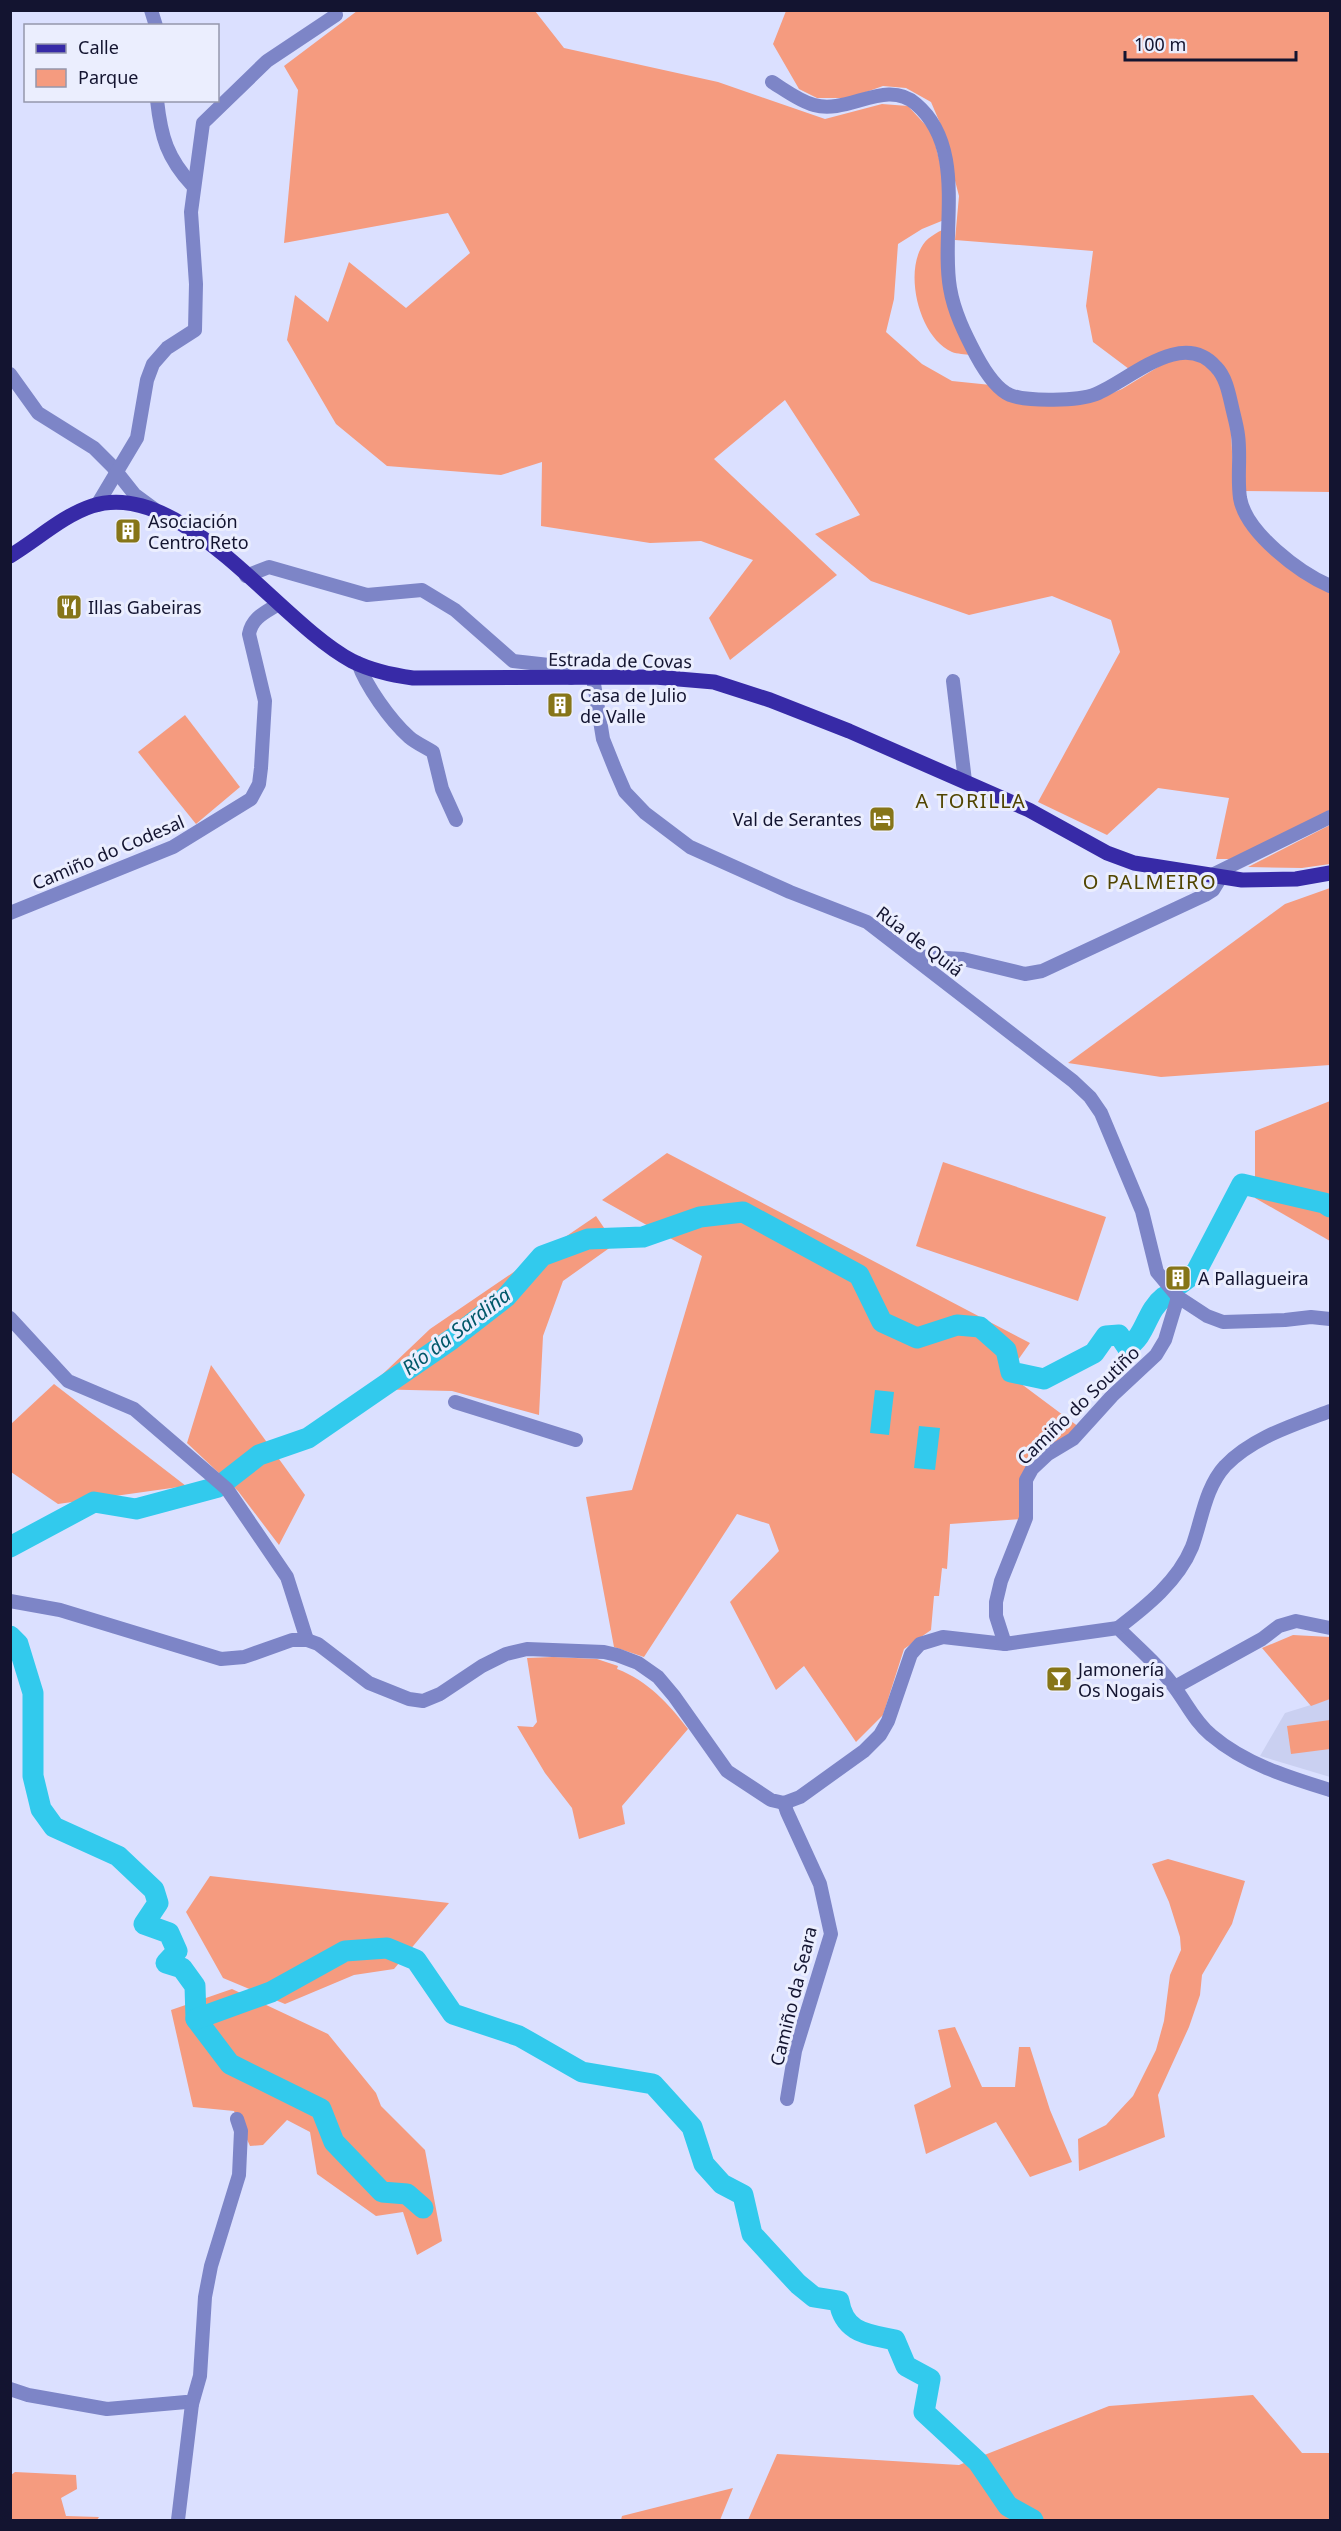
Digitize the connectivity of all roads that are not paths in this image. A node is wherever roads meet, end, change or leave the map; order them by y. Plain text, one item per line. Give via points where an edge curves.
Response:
1 (336, 15) dead end
2 (772, 82) dead end
3 (157, 102) edge
4 (193, 186) junction
5 (10, 374) edge
6 (116, 471) junction
7 (120, 502) junction
8 (97, 505) junction
9 (154, 509) junction
10 (10, 556) edge
11 (246, 576) junction
12 (1330, 586) edge
13 (278, 605) junction
14 (358, 663) junction
15 (571, 678) junction
16 (593, 678) junction
17 (953, 681) dead end
18 (964, 781) junction
19 (1330, 817) edge
20 (456, 820) dead end
21 (1330, 873) edge
22 (1216, 876) junction
23 (10, 913) edge
24 (913, 957) junction
25 (1178, 1297) junction
26 (10, 1318) edge
27 (1330, 1319) edge
28 (455, 1402) dead end
29 (1330, 1411) edge
30 (576, 1440) dead end
31 (10, 1602) edge
32 (1119, 1628) junction
33 (1330, 1628) edge
34 (307, 1640) junction
35 (1005, 1644) junction
36 (1175, 1687) junction
37 (1330, 1790) edge
38 (784, 1803) junction
39 (787, 2099) dead end
40 (237, 2119) dead end
41 (10, 2389) edge
42 (192, 2404) junction
43 (178, 2520) edge

1 - 4 street via 267,61 203,123
2 - 12 street via 815,106 896,95 915,103 934,124 950,192 950,288 961,327 981,363 1010,395 1050,400 1095,395 1173,354 1189,352 1205,357 1218,368 1227,387 1238,435 1240,499 1249,520 1295,565
3 - 4 street via 160,132 168,151
4 - 6 street via 195,330 167,348 153,364 137,438
5 - 6 street via 38,413 94,448
6 - 7 street via 125,490
6 - 8 street
6 - 9 street via 135,495
7 - 8 main road, Estrada de Covas
7 - 9 main road, Estrada de Covas
8 - 10 main road, Estrada de Covas via 76,513
9 - 11 main road, Estrada de Covas via 189,527
11 - 13 main road, Estrada de Covas
11 - 15 street via 269,567 367,595 422,590 455,610 513,661 549,666
13 - 14 main road, Estrada de Covas via 304,628
13 - 23 street, Camiño do Codesal via 250,626 265,701 259,784 252,799 173,847
14 - 15 main road, Estrada de Covas via 380,673 413,678
14 - 20 street via 363,677 395,722 409,737 433,752 442,789
15 - 16 main road, Estrada de Covas
16 - 18 main road, Estrada de Covas via 655,677 714,682 849,731
16 - 24 street, Rúa de Quiá via 603,739 625,792 645,813 690,846 867,922
17 - 18 street
18 - 22 main road, Estrada de Covas via 1121,858
19 - 22 street
21 - 22 main road, Estrada de Covas via 1268,881
22 - 24 street via 1213,890 1205,895 1042,971 1025,974 963,959
24 - 25 street, Rúa de Quiá via 1090,1097 1101,1113 1142,1211 1157,1272
25 - 27 street, Rúa de Quiá via 1222,1322
25 - 35 street, Camiño do Soutiño via 1165,1340 1156,1355 1073,1439 1032,1469 1026,1480 1026,1518 1000,1581 996,1602
26 - 34 street via 68,1381 134,1409 227,1489 287,1577
28 - 30 street
29 - 32 street via 1269,1435 1242,1451 1224,1468 1213,1483 1182,1565 1146,1607
31 - 34 street via 60,1610 221,1659 244,1657 292,1640
32 - 35 street
32 - 36 street
33 - 36 street via 1296,1621 1279,1626
34 - 38 street via 369,1683 423,1701 441,1694 482,1666 527,1649 617,1655 658,1677 727,1771 771,1800
35 - 38 street via 943,1637 920,1644 911,1654 880,1735 800,1797
36 - 37 street via 1190,1713 1209,1734 1235,1752 1282,1775
38 - 39 street, Camiño da Seara via 820,1884 831,1934 795,2051
40 - 42 street via 241,2131 239,2175 205,2297 200,2376
41 - 42 street via 107,2409
42 - 43 street

